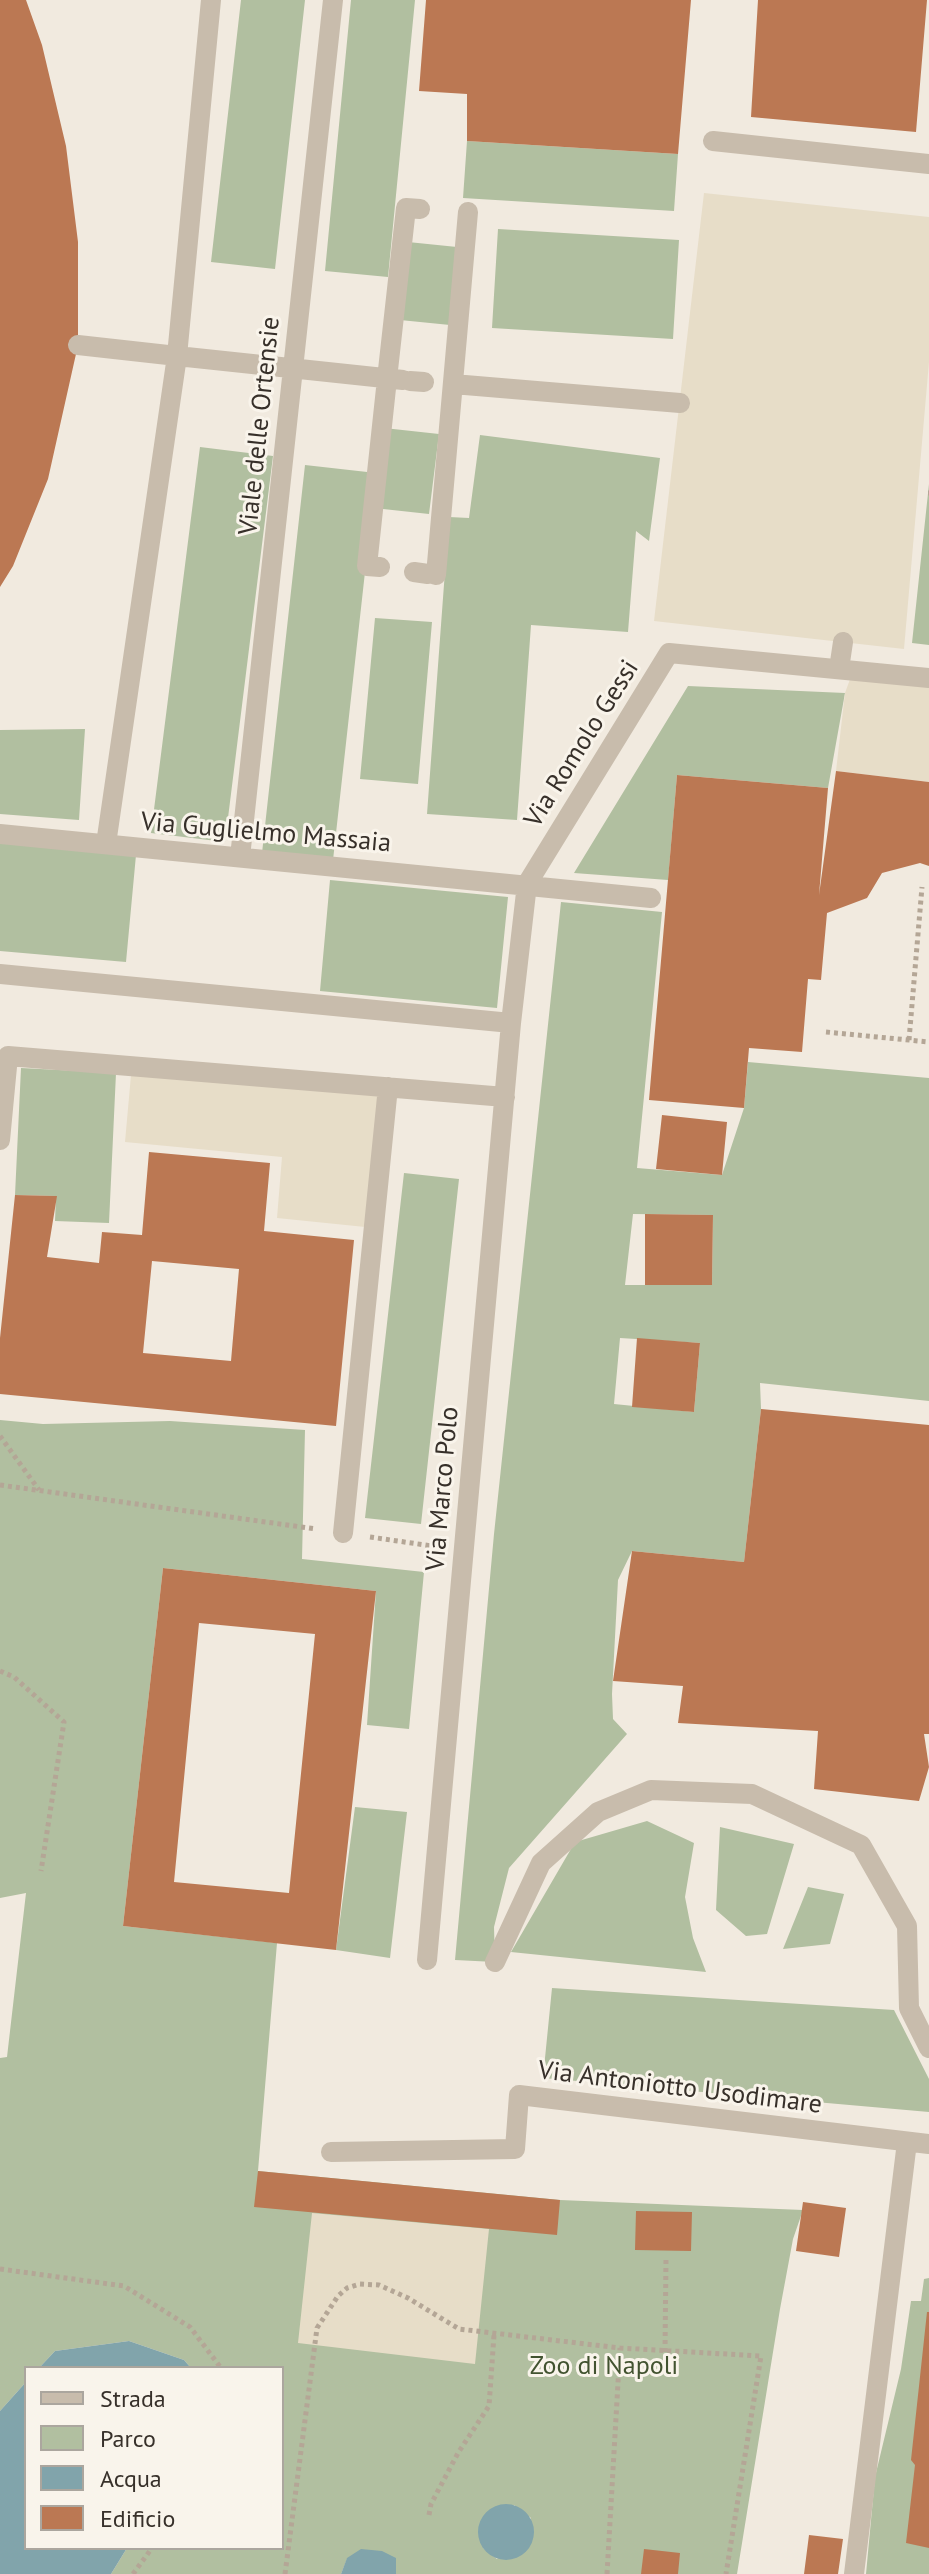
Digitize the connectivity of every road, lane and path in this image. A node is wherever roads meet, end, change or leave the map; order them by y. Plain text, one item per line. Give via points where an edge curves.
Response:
1 (211, 0) edge
2 (333, 0) edge
3 (713, 141) dead end
4 (929, 164) edge
5 (78, 345) dead end
6 (177, 356) junction
7 (292, 370) junction
8 (422, 382) junction
9 (680, 403) dead end
10 (843, 642) dead end
11 (839, 669) junction
12 (929, 678) edge
13 (0, 834) edge
14 (106, 844) junction
15 (240, 857) junction
16 (527, 884) junction
17 (922, 887) dead end
18 (651, 898) dead end
19 (0, 974) edge
20 (511, 1023) junction
21 (826, 1032) dead end
22 (909, 1040) junction
23 (929, 1042) edge
24 (388, 1087) junction
25 (505, 1097) junction
26 (0, 1140) edge
27 (0, 1436) edge
28 (0, 1485) edge
29 (40, 1491) junction
30 (343, 1533) junction
31 (464, 1550) junction
32 (0, 1671) edge
33 (41, 1871) dead end
34 (427, 1960) dead end
35 (495, 1962) dead end
36 (929, 2048) edge
37 (907, 2142) junction
38 (929, 2144) edge
39 (331, 2152) dead end
40 (666, 2258) dead end
41 (0, 2269) edge
42 (494, 2335) junction
43 (620, 2348) junction
44 (665, 2352) junction
45 (219, 2366) edge
46 (429, 2515) dead end
47 (285, 2548) edge
48 (151, 2550) edge
49 (133, 2574) edge
50 (285, 2574) edge
51 (607, 2574) edge
52 (726, 2574) edge
53 (854, 2574) edge

1 - 6 street
2 - 7 street, Viale delle Ortensie
3 - 4 street
5 - 6 street
6 - 7 street
6 - 14 street
7 - 8 street
7 - 15 street, Viale delle Ortensie
8 - 8 street via 406,208 444,210
8 - 8 street via 367,566 409,571
8 - 9 street
10 - 11 street
11 - 12 street, Via Romolo Gessi
11 - 16 street, Via Romolo Gessi via 669,653
13 - 14 street, Via Guglielmo Massaia
14 - 15 street, Via Guglielmo Massaia
15 - 16 street, Via Guglielmo Massaia
16 - 18 street, Via Guglielmo Massaia
16 - 20 street, Via Romolo Gessi
17 - 22 path
19 - 20 street
20 - 25 street, Via Marco Polo
21 - 22 path
22 - 23 path
24 - 25 street
24 - 26 street via 8,1056
24 - 30 street
25 - 31 street, Via Marco Polo
27 - 29 path
28 - 29 path
29 - 30 path
30 - 31 path
31 - 34 street, Via Marco Polo
32 - 33 path via 14,1677 64,1722
35 - 36 street via 541,1863 598,1812 651,1790 752,1794 861,1845 907,1926 909,2008
37 - 38 street, Via Antoniotto Usodimare
37 - 39 street, Via Antoniotto Usodimare via 519,2095 515,2149
37 - 53 street
40 - 44 path
41 - 45 path via 124,2286 190,2327
42 - 43 path
42 - 46 path via 489,2406 458,2453
42 - 47 path via 459,2329 379,2285 360,2284 338,2296 317,2328
43 - 44 path
43 - 51 path
44 - 52 path via 761,2356
47 - 50 path
48 - 49 path

